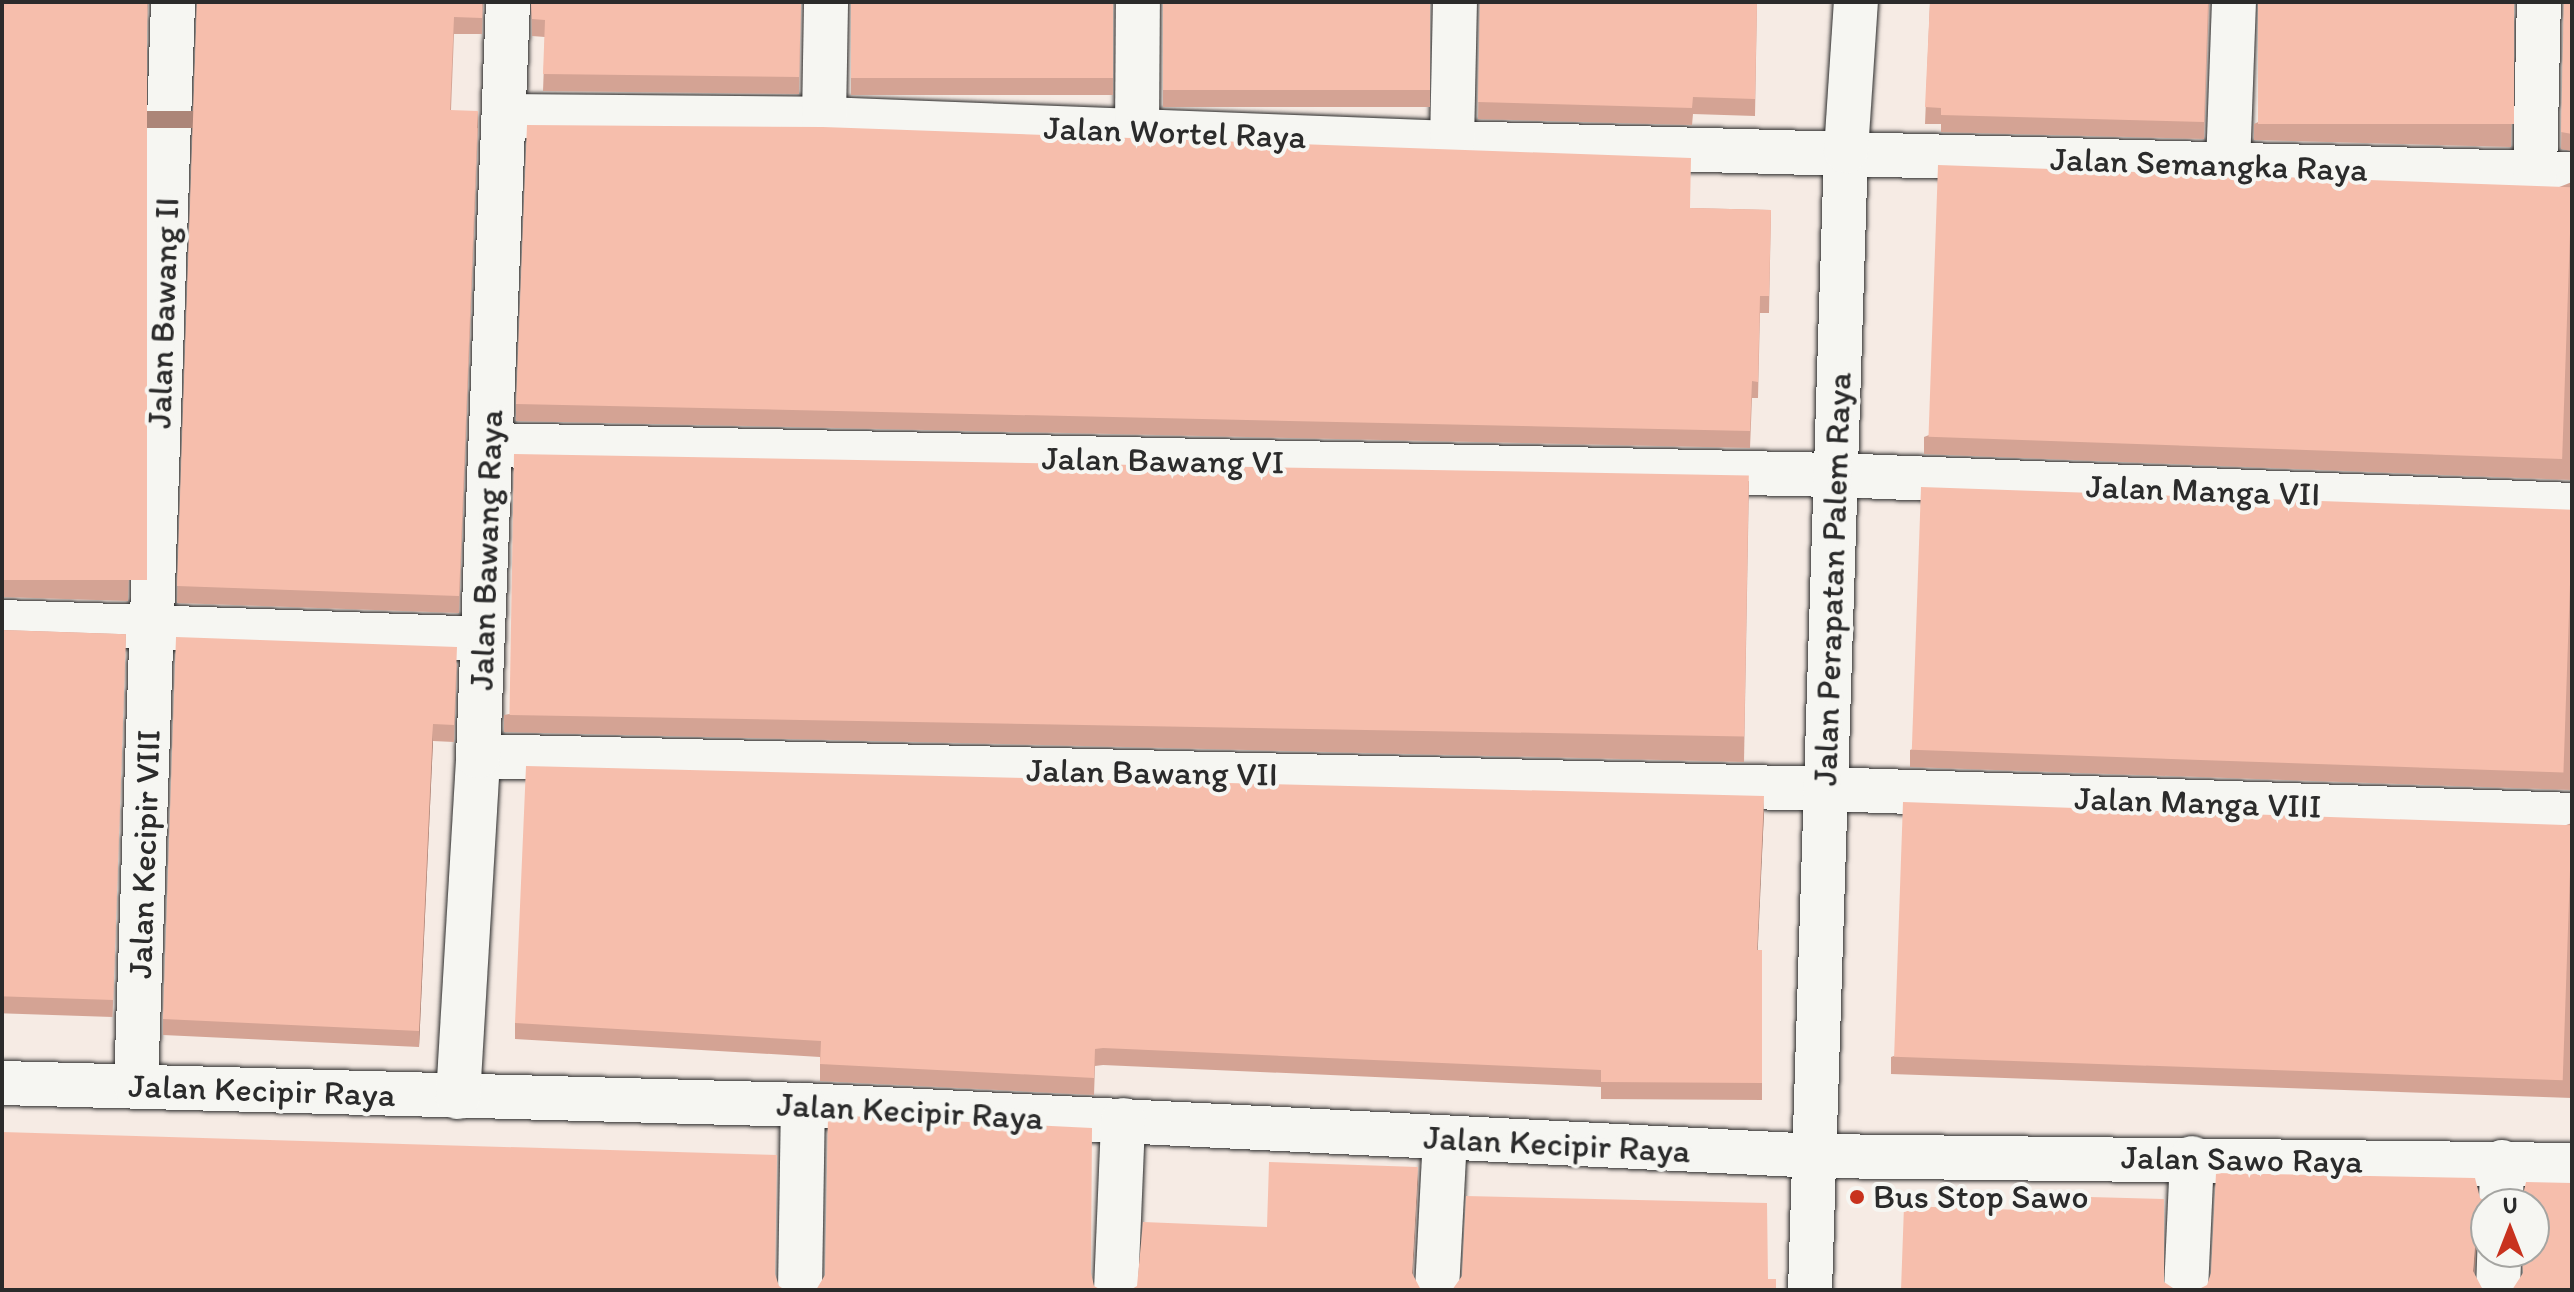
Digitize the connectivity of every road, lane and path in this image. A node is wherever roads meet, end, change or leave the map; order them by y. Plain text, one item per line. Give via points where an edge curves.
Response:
1 (173, 2) edge
2 (508, 2) edge
3 (826, 2) edge
4 (1138, 2) edge
5 (1455, 2) edge
6 (1856, 2) edge
7 (2234, 2) edge
8 (2539, 2) edge
9 (505, 116) junction
10 (824, 119) junction
11 (1137, 131) junction
12 (1452, 143) junction
13 (1846, 151) junction
14 (2228, 165) junction
15 (2554, 174) edge
16 (491, 445) junction
17 (1835, 475) junction
18 (2572, 505) edge
19 (2, 622) edge
20 (152, 624) junction
21 (481, 639) junction
22 (478, 756) junction
23 (1825, 789) junction
24 (2572, 815) edge
25 (2, 1083) edge
26 (136, 1085) junction
27 (458, 1097) junction
28 (803, 1105) junction
29 (1123, 1120) junction
30 (1445, 1139) junction
31 (1817, 1156) junction
32 (2192, 1158) junction
33 (2572, 1165) edge
34 (2501, 1183) edge
35 (2499, 1268) edge
36 (800, 1290) edge
37 (1116, 1290) edge
38 (1437, 1290) edge
39 (1810, 1290) edge
40 (2186, 1290) edge
41 (2498, 1290) edge

1 - 20 street, Jalan Bawang II
2 - 9 street, Jalan Bawang Raya
3 - 10 street
4 - 11 street
5 - 12 street
6 - 13 street, Jalan Perapatan Palem Raya
7 - 14 street
8 - 15 street
9 - 10 street, Jalan Wortel Raya
9 - 16 street, Jalan Bawang Raya
10 - 11 street, Jalan Wortel Raya
11 - 12 street, Jalan Wortel Raya
12 - 13 street, Jalan Wortel Raya
13 - 14 street, Jalan Semangka Raya
13 - 17 street, Jalan Perapatan Palem Raya
14 - 15 street, Jalan Semangka Raya
16 - 17 street, Jalan Bawang VI
16 - 21 street, Jalan Bawang Raya
17 - 18 street, Jalan Manga VII
17 - 23 street, Jalan Perapatan Palem Raya
19 - 20 street
20 - 21 street
20 - 26 street, Jalan Kecipir VIII
21 - 22 street, Jalan Bawang Raya
22 - 23 street, Jalan Bawang VII
22 - 27 street, Jalan Bawang Raya
23 - 24 street, Jalan Manga VIII
23 - 31 street, Jalan Perapatan Palem Raya
25 - 26 street, Jalan Kecipir Raya
26 - 27 street, Jalan Kecipir Raya
27 - 28 street, Jalan Kecipir Raya
28 - 29 street, Jalan Kecipir Raya
28 - 36 street
29 - 30 street, Jalan Kecipir Raya
29 - 37 street
30 - 31 street, Jalan Kecipir Raya
30 - 38 street
31 - 32 street, Jalan Sawo Raya
31 - 39 street, Jalan Perapatan Palem Raya
32 - 34 street, Jalan Sawo Raya
32 - 40 street
33 - 34 street, Jalan Sawo Raya
35 - 41 street

